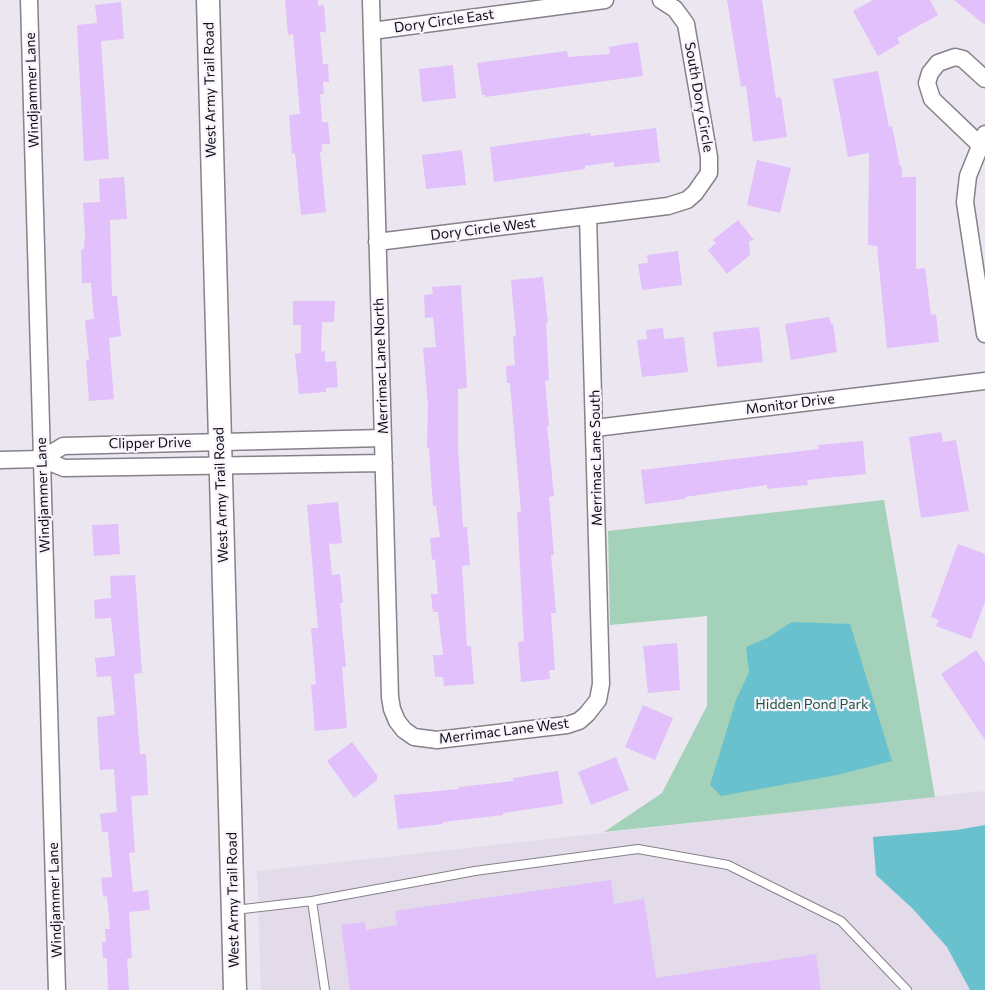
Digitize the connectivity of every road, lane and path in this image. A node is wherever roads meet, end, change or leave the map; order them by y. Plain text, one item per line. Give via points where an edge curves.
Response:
1 (29, 0) edge
2 (208, 0) edge
3 (371, 0) edge
4 (606, 0) edge
5 (661, 0) edge
6 (372, 31) junction
7 (985, 79) edge
8 (982, 139) edge
9 (588, 216) junction
10 (377, 242) junction
11 (985, 334) edge
12 (985, 381) edge
13 (596, 428) junction
14 (383, 438) junction
15 (219, 442) junction
16 (42, 459) junction
17 (0, 460) edge
18 (384, 463) junction
19 (220, 467) junction
20 (598, 700) joint
21 (404, 730) joint
22 (312, 901) junction
23 (234, 910) junction
24 (57, 990) edge
25 (235, 990) edge
26 (325, 990) edge
27 (907, 990) edge

1 - 16 street, Windjammer Lane
2 - 15 main road, West Army Trail Road
3 - 6 street, Merrimac Lane North
4 - 6 street, Dory Circle East
5 - 9 street, South Dory Circle via 675,9 686,24 709,173 696,193 680,203
6 - 10 street, Merrimac Lane North
7 - 8 street via 963,59 955,57 938,63 930,73 928,83 932,99
8 - 11 street via 968,176 965,202
9 - 10 street, Dory Circle West
9 - 13 street, Merrimac Lane South
10 - 14 street, Merrimac Lane North
12 - 13 street, Monitor Drive
13 - 20 street, Merrimac Lane South via 601,684
14 - 15 street, Clipper Drive
14 - 18 street, Merrimac Lane North
15 - 16 street, Clipper Drive via 63,446
15 - 19 main road, West Army Trail Road
16 - 17 street, Clipper Drive
16 - 19 street, Clipper Drive via 64,468
16 - 24 street, Windjammer Lane
18 - 19 street, Clipper Drive
18 - 21 street, Merrimac Lane North via 390,697 392,709
19 - 23 main road, West Army Trail Road
20 - 21 street, Merrimac Lane West via 579,721 567,725 437,740 414,737
22 - 23 lane
22 - 26 lane
22 - 27 lane via 475,871 638,849 728,865 841,921
23 - 25 main road, West Army Trail Road

